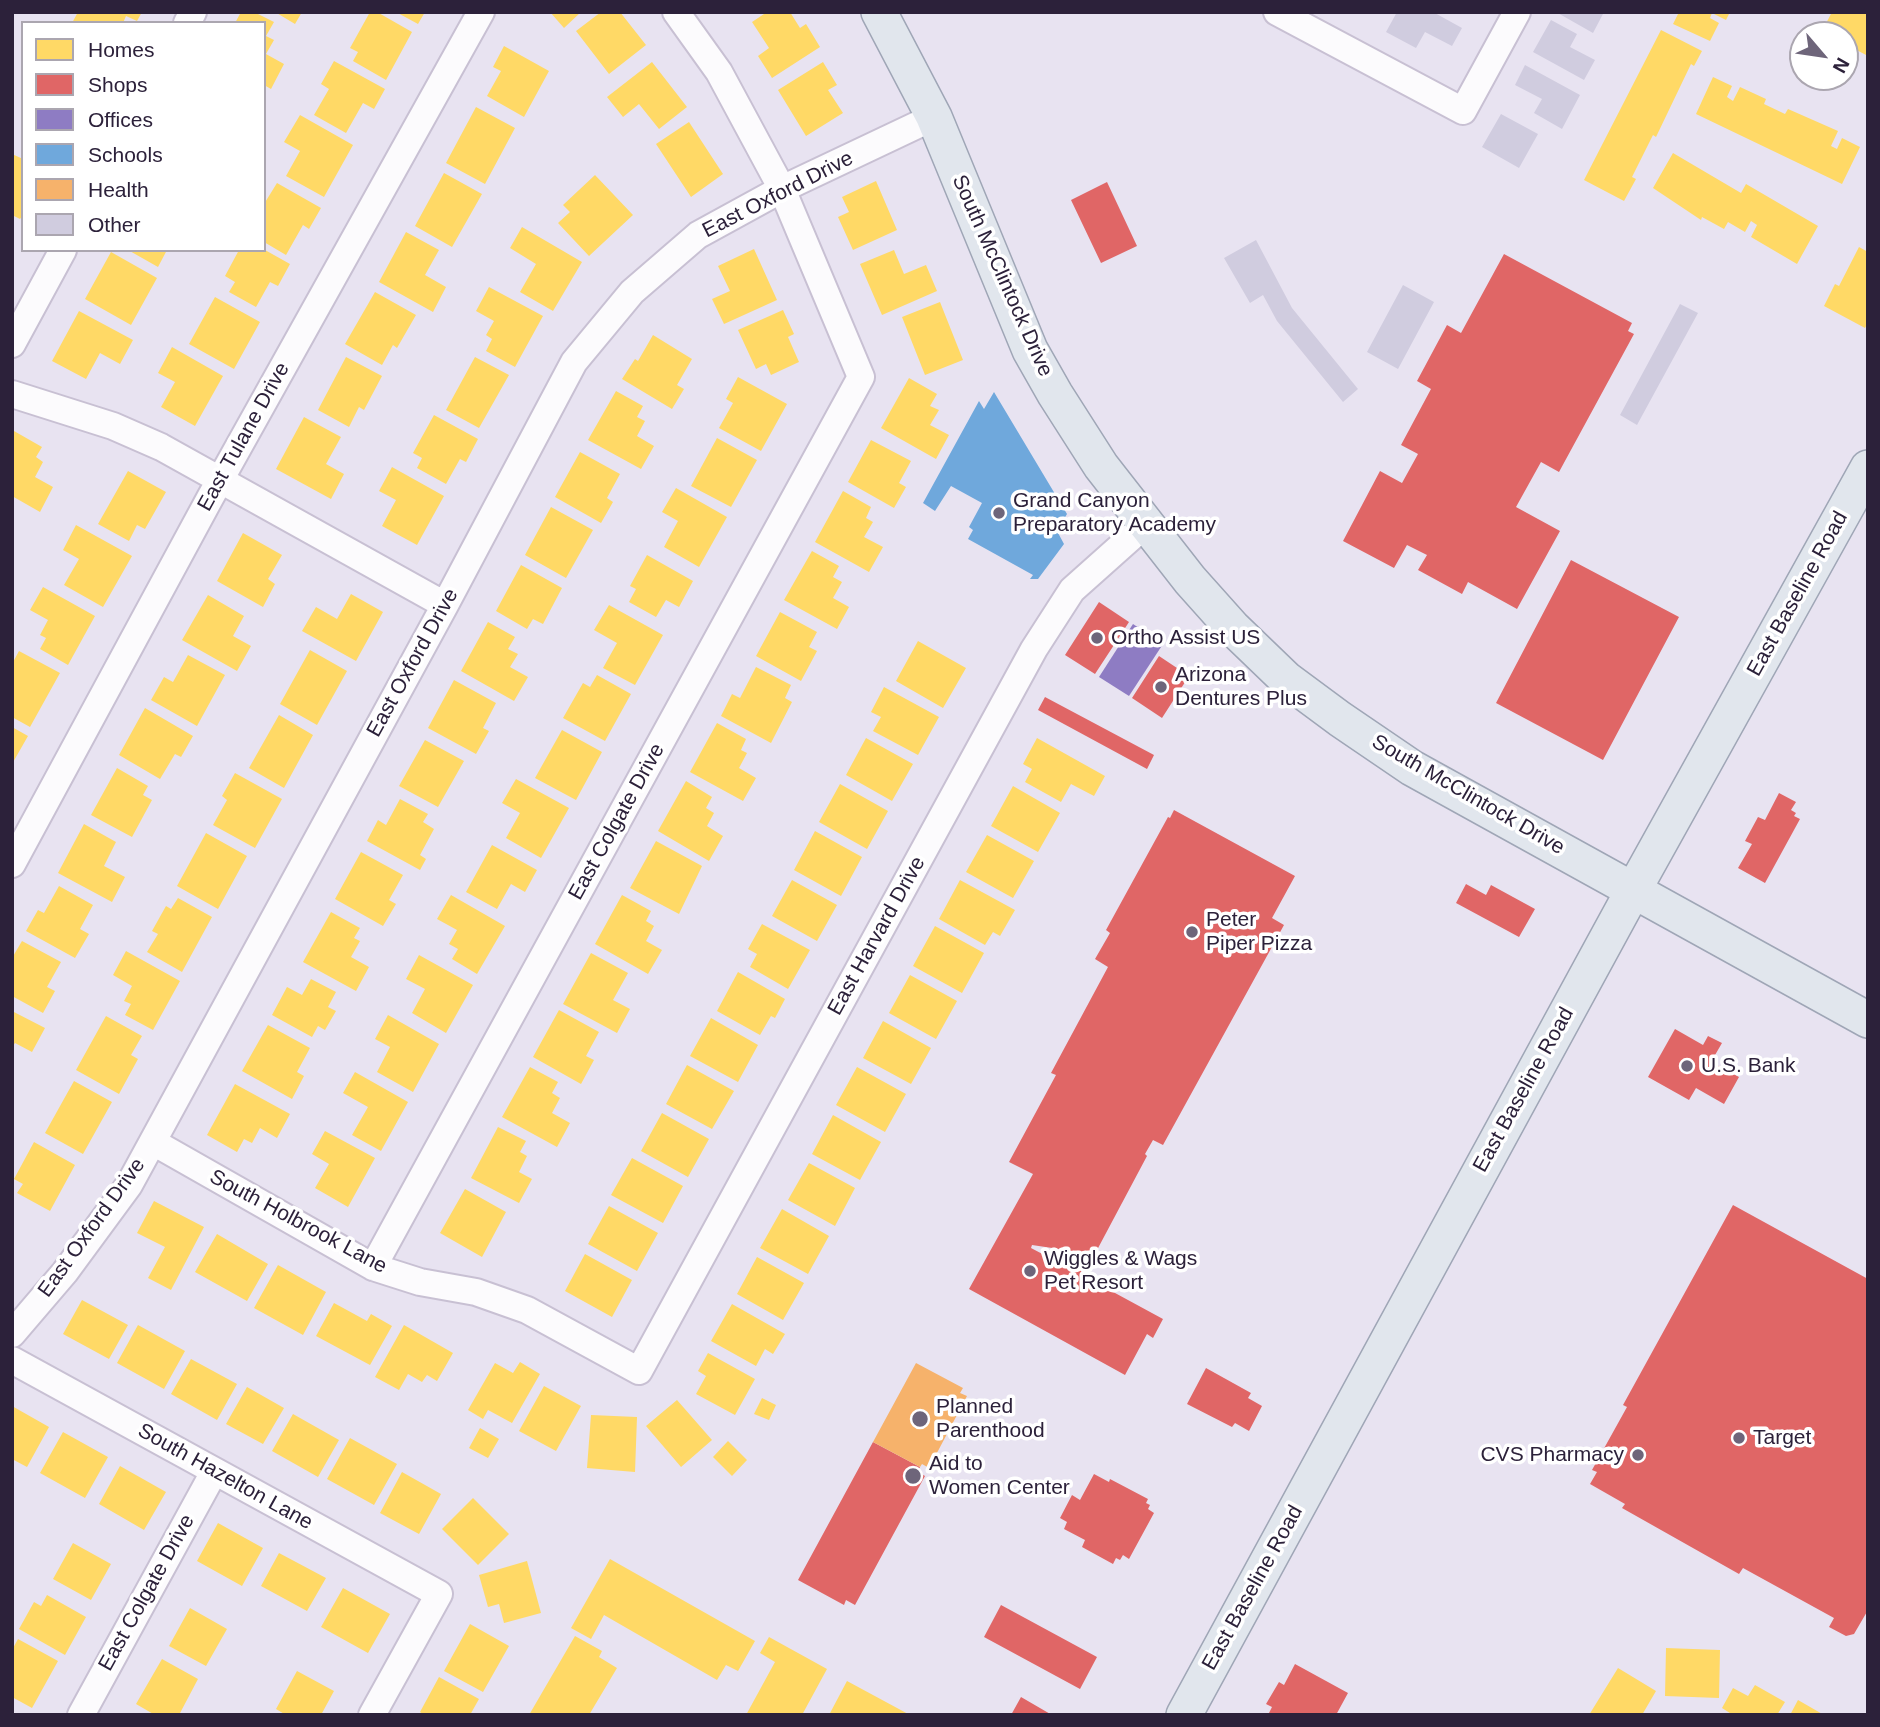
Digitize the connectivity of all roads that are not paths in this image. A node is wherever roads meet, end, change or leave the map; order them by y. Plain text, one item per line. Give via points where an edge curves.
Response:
1 (481, 12) edge
2 (676, 12) edge
3 (879, 12) edge
4 (1277, 12) edge
5 (1517, 12) edge
6 (934, 117) junction
7 (782, 189) junction
8 (62, 252) edge
9 (12, 344) edge
10 (12, 394) edge
11 (1868, 468) edge
12 (221, 478) junction
13 (1146, 524) junction
14 (445, 605) junction
15 (12, 864) edge
16 (1634, 888) junction
17 (1868, 1020) edge
18 (153, 1142) junction
19 (373, 1266) junction
20 (12, 1334) edge
21 (12, 1360) edge
22 (639, 1371) joint
23 (214, 1472) junction
24 (81, 1715) edge
25 (372, 1715) edge
26 (1184, 1715) edge

1 - 12 street, East Tulane Drive
2 - 7 street via 719,72
3 - 6 main road, South McClintock Drive
4 - 5 street via 1463,111
6 - 7 street, East Oxford Drive
6 - 13 main road, South McClintock Drive via 1030,350 1101,466
7 - 14 street, East Oxford Drive via 698,236 632,292 582,352
7 - 19 street, East Colgate Drive via 861,377
8 - 9 street
10 - 12 street via 113,426
11 - 16 main road, East Baseline Road
12 - 14 street
12 - 15 street, East Tulane Drive
13 - 16 main road, South McClintock Drive via 1232,627 1286,679 1412,768
13 - 22 street, East Harvard Drive via 1072,590 1034,649
14 - 18 street, East Oxford Drive
16 - 17 main road, South McClintock Drive
16 - 26 main road, East Baseline Road
18 - 19 street, South Holbrook Lane
18 - 20 street, East Oxford Drive via 129,1185
19 - 22 street, South Holbrook Lane via 527,1310
21 - 23 street, South Hazelton Lane
23 - 24 street, East Colgate Drive
23 - 25 street, South Hazelton Lane via 439,1594

